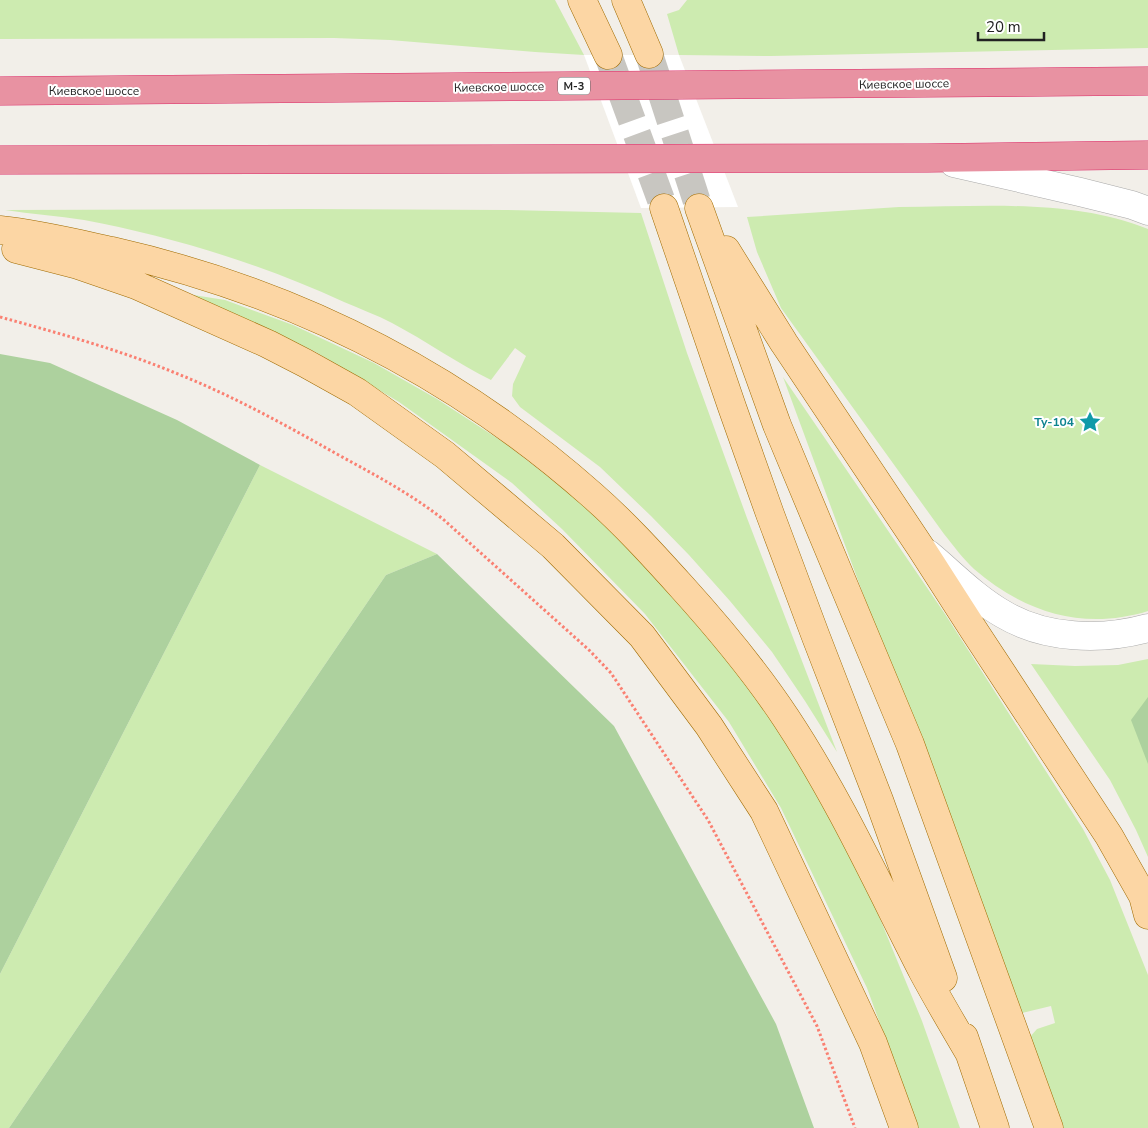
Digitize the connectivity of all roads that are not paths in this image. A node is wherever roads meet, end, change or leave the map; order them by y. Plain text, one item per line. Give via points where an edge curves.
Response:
1 (582, 0) edge
2 (626, 0) edge
3 (649, 54) tunnel mouth
4 (608, 55) tunnel mouth
5 (0, 81) edge
6 (1148, 81) edge
7 (0, 91) edge
8 (48, 91) junction
9 (1148, 154) edge
10 (928, 158) junction
11 (0, 160) edge
12 (664, 208) tunnel mouth
13 (1148, 211) edge
14 (0, 230) edge
15 (0, 245) edge
16 (921, 548) junction
17 (1148, 628) edge
18 (1148, 915) edge
19 (970, 1054) junction
20 (904, 1128) edge
21 (995, 1128) edge
22 (1049, 1128) edge

1 - 4 main road
2 - 3 main road
5 - 8 main road
6 - 8 highway, Киевское шоссе / М-3
7 - 8 highway, Киевское шоссе / М-3
9 - 10 highway
10 - 11 highway
10 - 13 street via 1080,192
12 - 19 main road via 764,496 880,800
14 - 19 main road via 148,259 233,285 324,321 404,360 486,411 592,495 635,536 723,632 784,715 817,766 925,975
15 - 20 main road via 78,265 136,286 306,363 357,392 445,455 553,546 642,636 708,726 764,811 873,1042
16 - 17 street via 984,601 1013,620 1038,629 1091,636
16 - 18 main road via 1109,836 1143,896
16 - 22 main road via 784,343 699,208 777,425 910,744
19 - 21 main road

